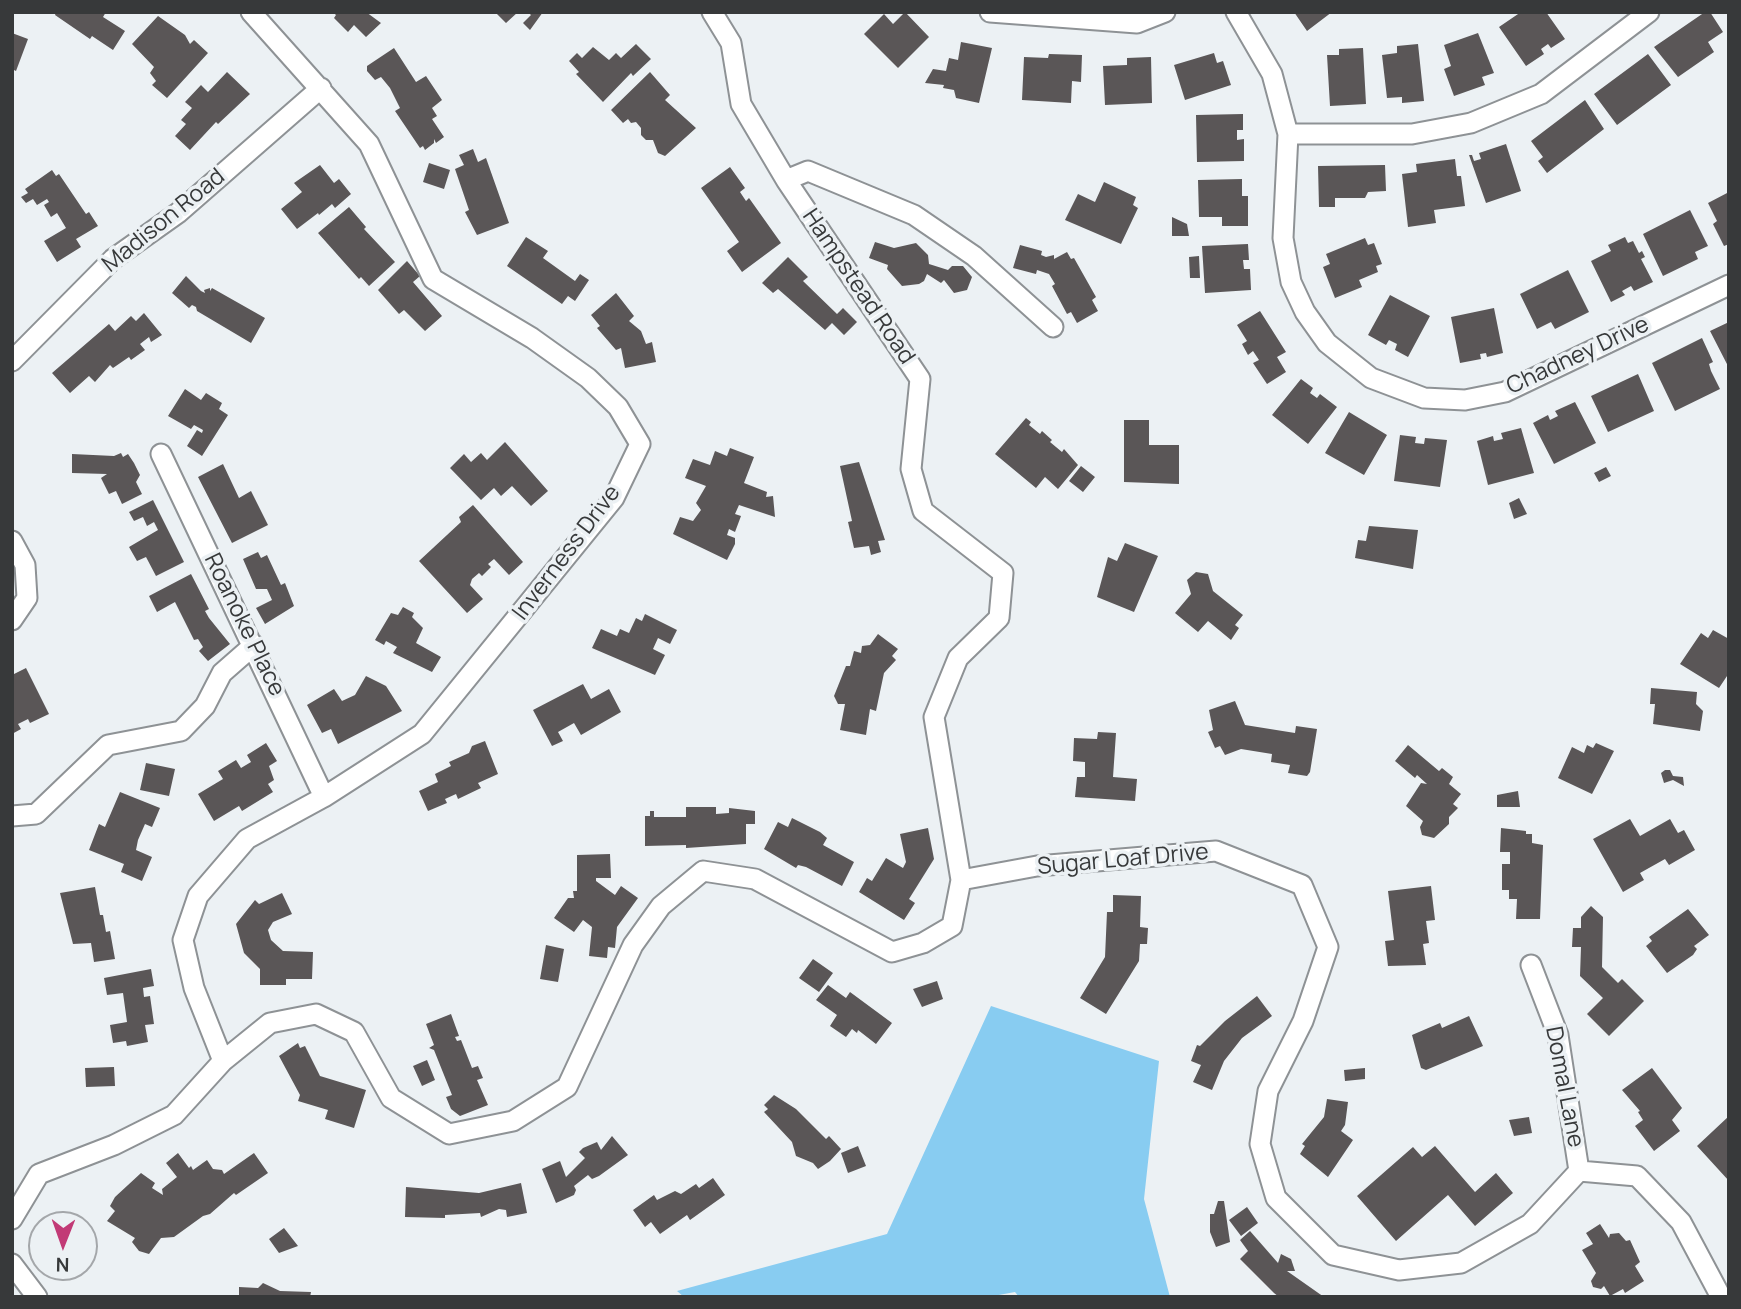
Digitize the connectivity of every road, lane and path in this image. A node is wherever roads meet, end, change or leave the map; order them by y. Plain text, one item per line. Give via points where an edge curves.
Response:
1 (251, 12) edge
2 (712, 12) edge
3 (990, 12) edge
4 (1165, 12) edge
5 (1236, 12) edge
6 (1649, 12) edge
7 (321, 88) junction
8 (1288, 134) junction
9 (786, 180) junction
10 (1729, 285) edge
11 (1053, 327) dead end
12 (12, 361) edge
13 (161, 454) dead end
14 (12, 541) edge
15 (12, 620) edge
16 (254, 645) junction
17 (324, 797) junction
18 (12, 816) edge
19 (961, 880) junction
20 (1531, 965) dead end
21 (223, 1061) junction
22 (1579, 1171) junction
23 (12, 1219) edge
24 (12, 1264) edge
25 (37, 1297) edge
26 (1721, 1297) edge

1 - 7 street, Inverness Drive
2 - 9 street, Hampstead Road via 731,43 741,104
3 - 4 street via 1137,23
5 - 8 street, Chadney Drive via 1272,74
6 - 8 street via 1541,94 1471,123 1412,134
7 - 12 street, Madison Road via 178,214 113,259
7 - 17 street, Inverness Drive via 369,144 433,279 588,378 618,407 640,444 614,498 422,734
8 - 10 street, Chadney Drive via 1283,238 1292,282 1305,312 1327,343 1371,378 1423,398 1465,400 1505,392
9 - 11 street via 808,171 914,215 974,256
9 - 19 street, Hampstead Road via 920,379 912,469 923,511 1003,573 999,618 958,659 934,717
13 - 16 street, Roanoke Place
14 - 15 street via 25,565 27,598
16 - 17 street, Roanoke Place
16 - 18 street via 222,673 205,706 180,731 108,745 36,814
17 - 21 street, Inverness Drive via 247,839 198,897 183,940 194,988
19 - 21 street, Hampstead Road via 952,926 923,943 892,952 755,879 703,871 661,906 633,945 567,1087 513,1121 449,1134 391,1098 354,1032 316,1014 270,1023
19 - 22 street, Sugar Loaf Drive via 1037,866 1216,851 1302,885 1328,947 1303,1021 1268,1091 1260,1144 1276,1198 1333,1255 1399,1270 1461,1263 1530,1224
20 - 22 street, Domal Lane via 1558,1035
21 - 23 street, Hampstead Road via 174,1115 40,1174
22 - 26 street via 1637,1177 1681,1222
24 - 25 street

